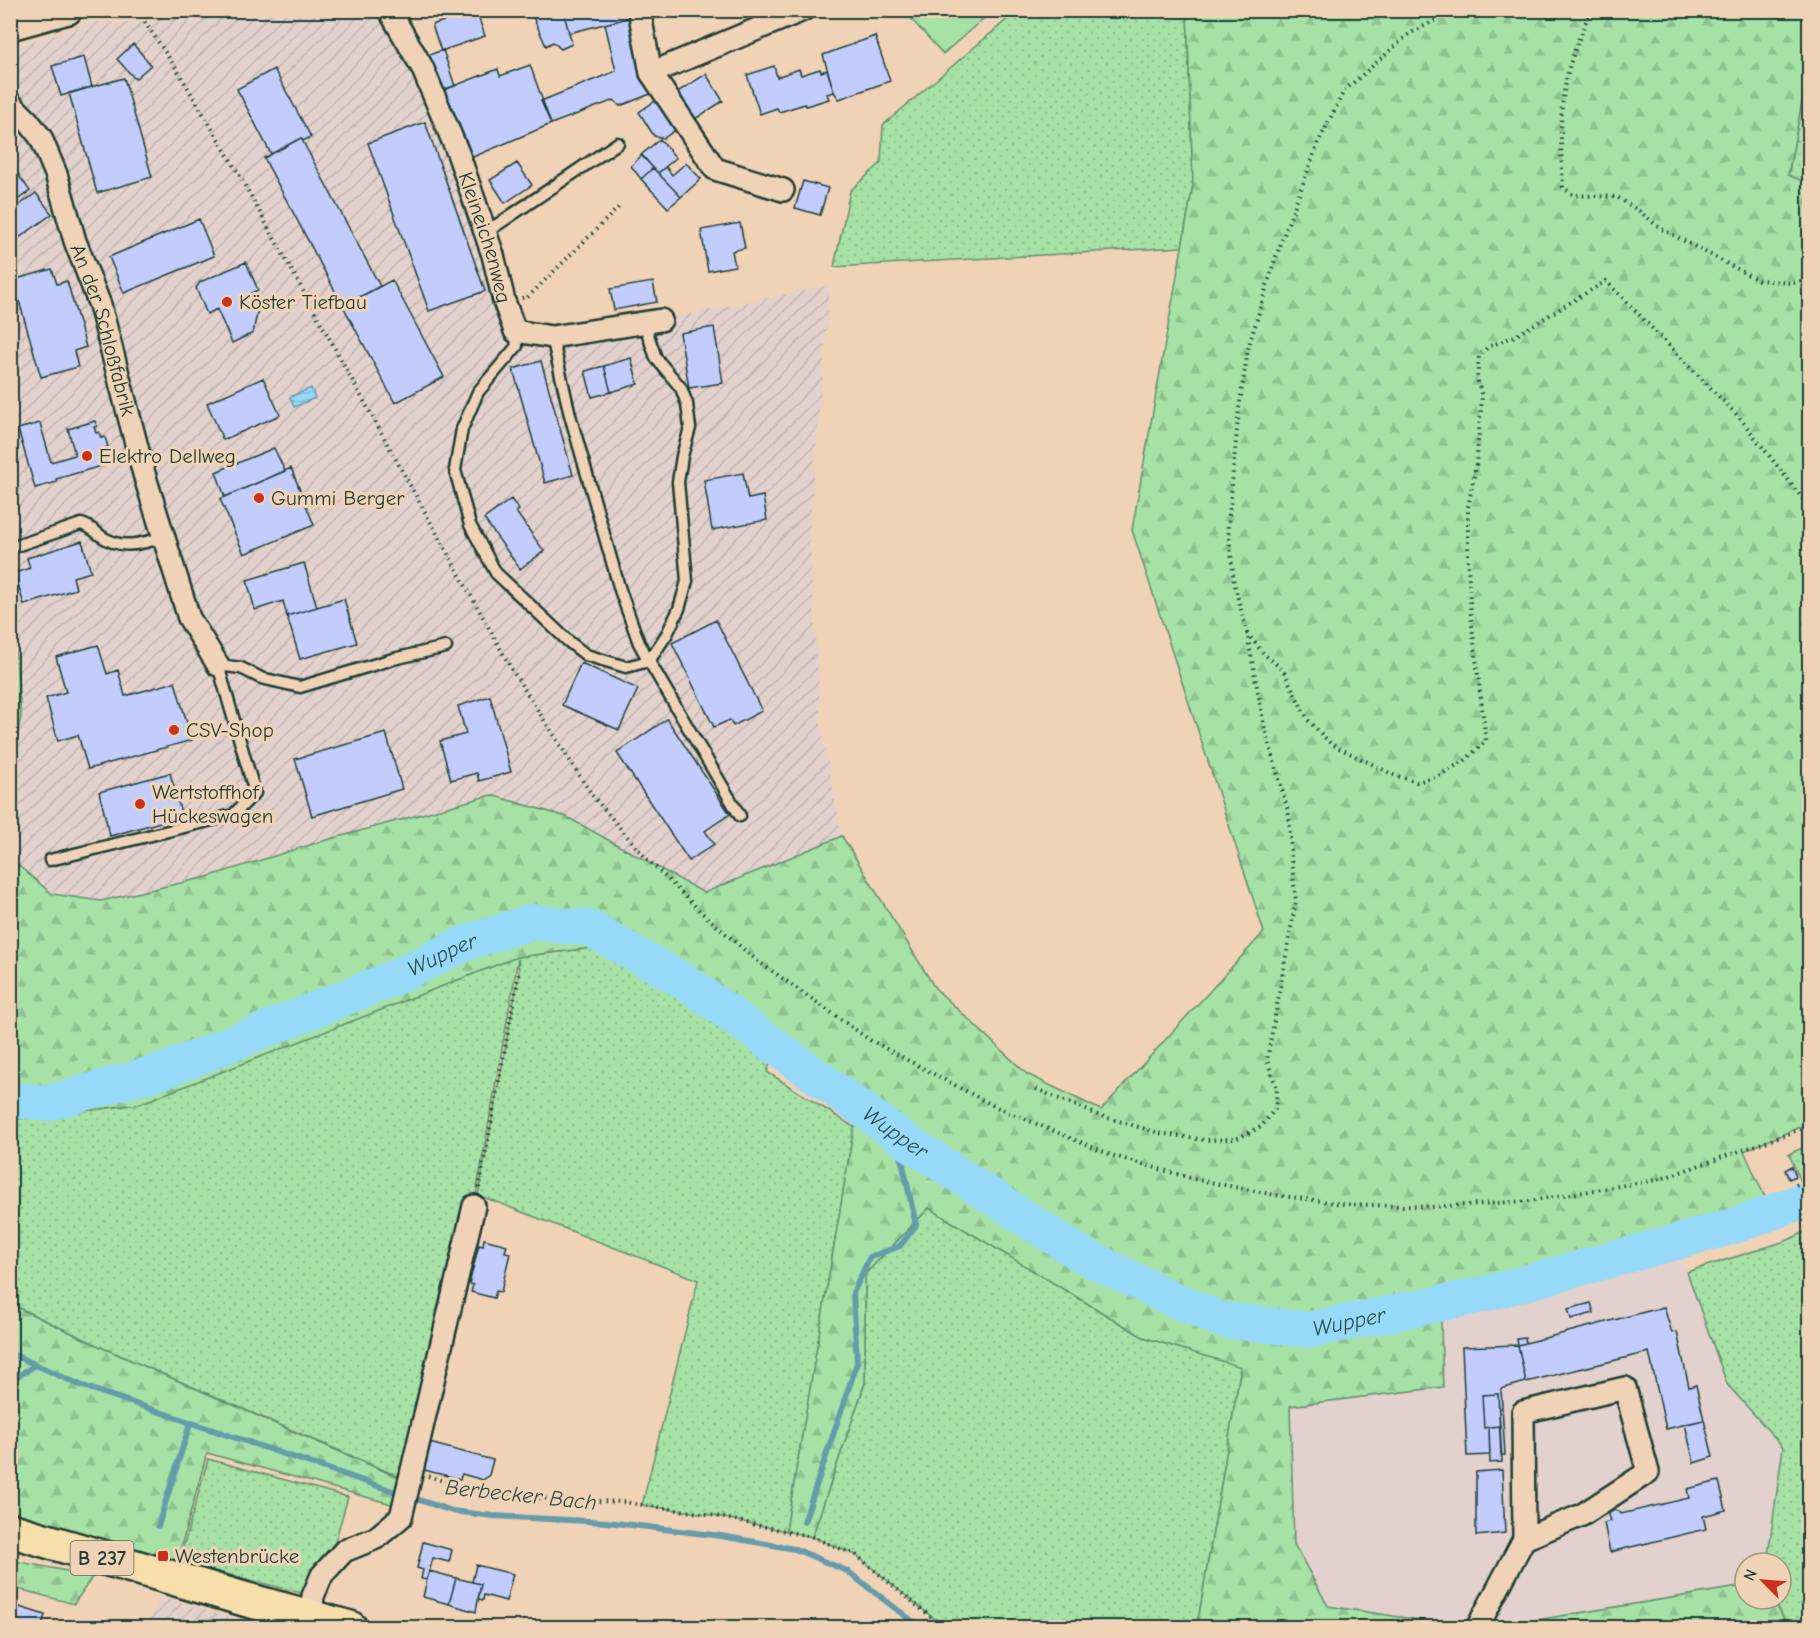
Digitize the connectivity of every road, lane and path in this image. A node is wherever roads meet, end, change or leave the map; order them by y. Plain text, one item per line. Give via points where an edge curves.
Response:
1 (68, 10) edge
2 (144, 10) edge
3 (389, 10) edge
4 (639, 10) edge
5 (803, 10) edge
6 (1455, 10) edge
7 (1590, 10) edge
8 (10, 26) edge
9 (651, 73) junction
10 (10, 103) edge
11 (618, 143) dead end
12 (783, 190) dead end
13 (620, 206) dead end
14 (485, 233) junction
15 (1809, 279) edge
16 (504, 301) junction
17 (653, 322) joint
18 (515, 331) junction
19 (552, 336) junction
20 (1809, 508) edge
21 (165, 537) junction
22 (19, 544) dead end
23 (1246, 633) junction
24 (446, 647) dead end
25 (649, 661) junction
26 (218, 665) junction
27 (740, 816) dead end
28 (50, 861) dead end
29 (519, 973) dead end
30 (1036, 1089) dead end
31 (1809, 1126) edge
32 (1809, 1178) edge
33 (1796, 1185) dead end
34 (474, 1206) joint
35 (409, 1476) junction
36 (17, 1533) edge
37 (1524, 1539) junction
38 (311, 1617) junction
39 (350, 1628) edge
40 (944, 1628) edge
41 (1477, 1628) edge

1 - 8 street
2 - 31 path via 144,21 236,169 512,670 592,795 642,855 700,912 755,959 870,1040 994,1106 1112,1155 1194,1179 1344,1204 1430,1207 1530,1201 1660,1179
3 - 14 street, Kleineichenweg via 422,67 458,153
4 - 9 street
5 - 9 street
6 - 23 path via 1409,34 1344,91 1318,143 1275,259 1248,349 1232,470 1228,527 1234,583
7 - 15 path via 1568,69 1562,98 1563,187 1573,195 1617,198 1660,228 1758,280 1793,283
9 - 12 street via 715,169
10 - 21 street, An der Schloßfabrik via 41,138 56,174 75,241 100,305 144,474
11 - 14 lane
13 - 16 path via 526,298
14 - 16 street, Kleineichenweg
16 - 18 street, Kleineichenweg
17 - 19 street, Kleineichenweg
17 - 25 lane via 656,358 681,388 690,428 678,482 687,581 671,626
18 - 19 street, Kleineichenweg
18 - 25 lane via 517,346 478,392 462,429 455,470 470,525 496,573 586,655 626,668
19 - 25 lane via 570,415 620,590
20 - 23 path via 1739,417 1606,281 1515,336 1488,347 1479,356 1477,378 1482,397 1468,507 1468,565 1486,741 1439,776 1417,782 1394,776 1331,744 1308,720 1283,670
21 - 22 lane via 124,546 81,524
21 - 26 street, An der Schloßfabrik via 189,618
23 - 30 path via 1264,725 1289,815 1296,901 1267,1060 1276,1089 1275,1109 1261,1127 1236,1139 1205,1140 1159,1133 1098,1115
24 - 26 lane via 300,687 261,678 241,668
25 - 27 lane
26 - 28 lane via 255,793 233,815
29 - 34 path
32 - 33 path
34 - 35 street
35 - 38 street via 401,1517 376,1538 344,1551 322,1575 313,1596
35 - 40 path via 489,1496 623,1502 706,1514 812,1537 856,1555
36 - 38 main road, B 237
37 - 37 street via 1581,1515 1648,1472 1625,1388 1523,1412
37 - 41 street
38 - 39 main road, B 237

